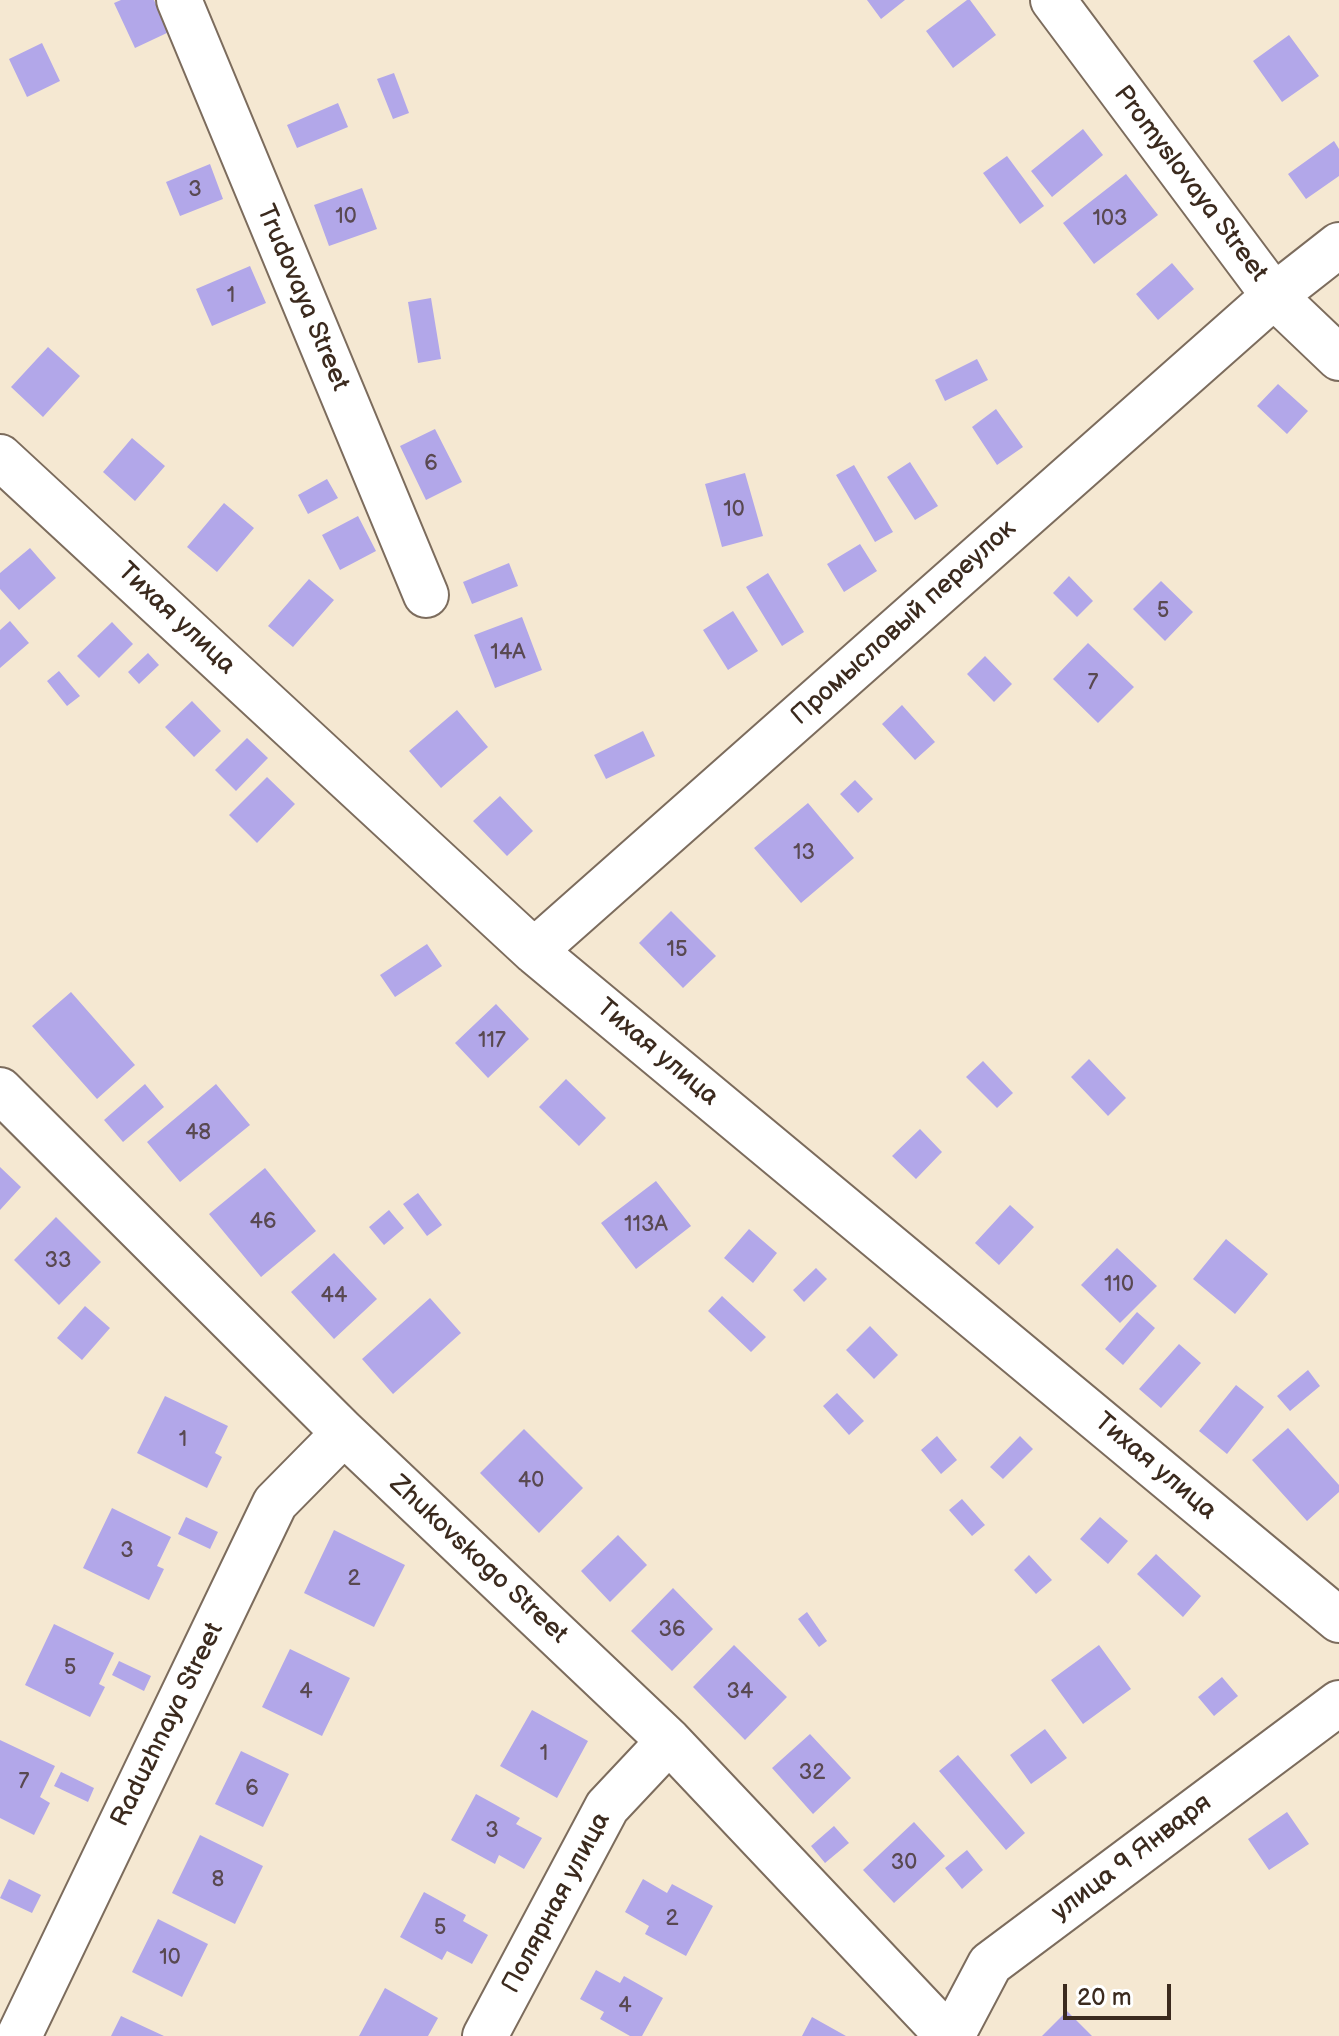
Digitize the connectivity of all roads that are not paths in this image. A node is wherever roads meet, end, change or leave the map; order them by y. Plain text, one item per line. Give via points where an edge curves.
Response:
1 (179, 0) edge
2 (1053, 0) edge
3 (1339, 245) edge
4 (1274, 296) junction
5 (1339, 358) edge
6 (0, 457) edge
7 (426, 595) dead end
8 (534, 951) junction
9 (0, 1090) edge
10 (344, 1433) junction
11 (1339, 1620) edge
12 (1339, 1703) edge
13 (669, 1741) junction
14 (19, 2036) edge
15 (485, 2036) edge
16 (950, 2036) edge

1 - 7 street, Trudovaya Street
2 - 4 street, Promyslovaya Street
3 - 4 street, Промысловый переулок
4 - 5 street, Promyslovaya Street
4 - 8 street, Промысловый переулок
6 - 8 street, Тихая улица
8 - 11 street, Тихая улица
9 - 10 street, Zhukovskogo Street
10 - 13 street, Zhukovskogo Street
10 - 14 street, Raduzhnaya Street via 275,1503
12 - 16 street, улица 9 Января via 990,1964
13 - 15 street, Полярная улица via 607,1807
13 - 16 street, Zhukovskogo Street

